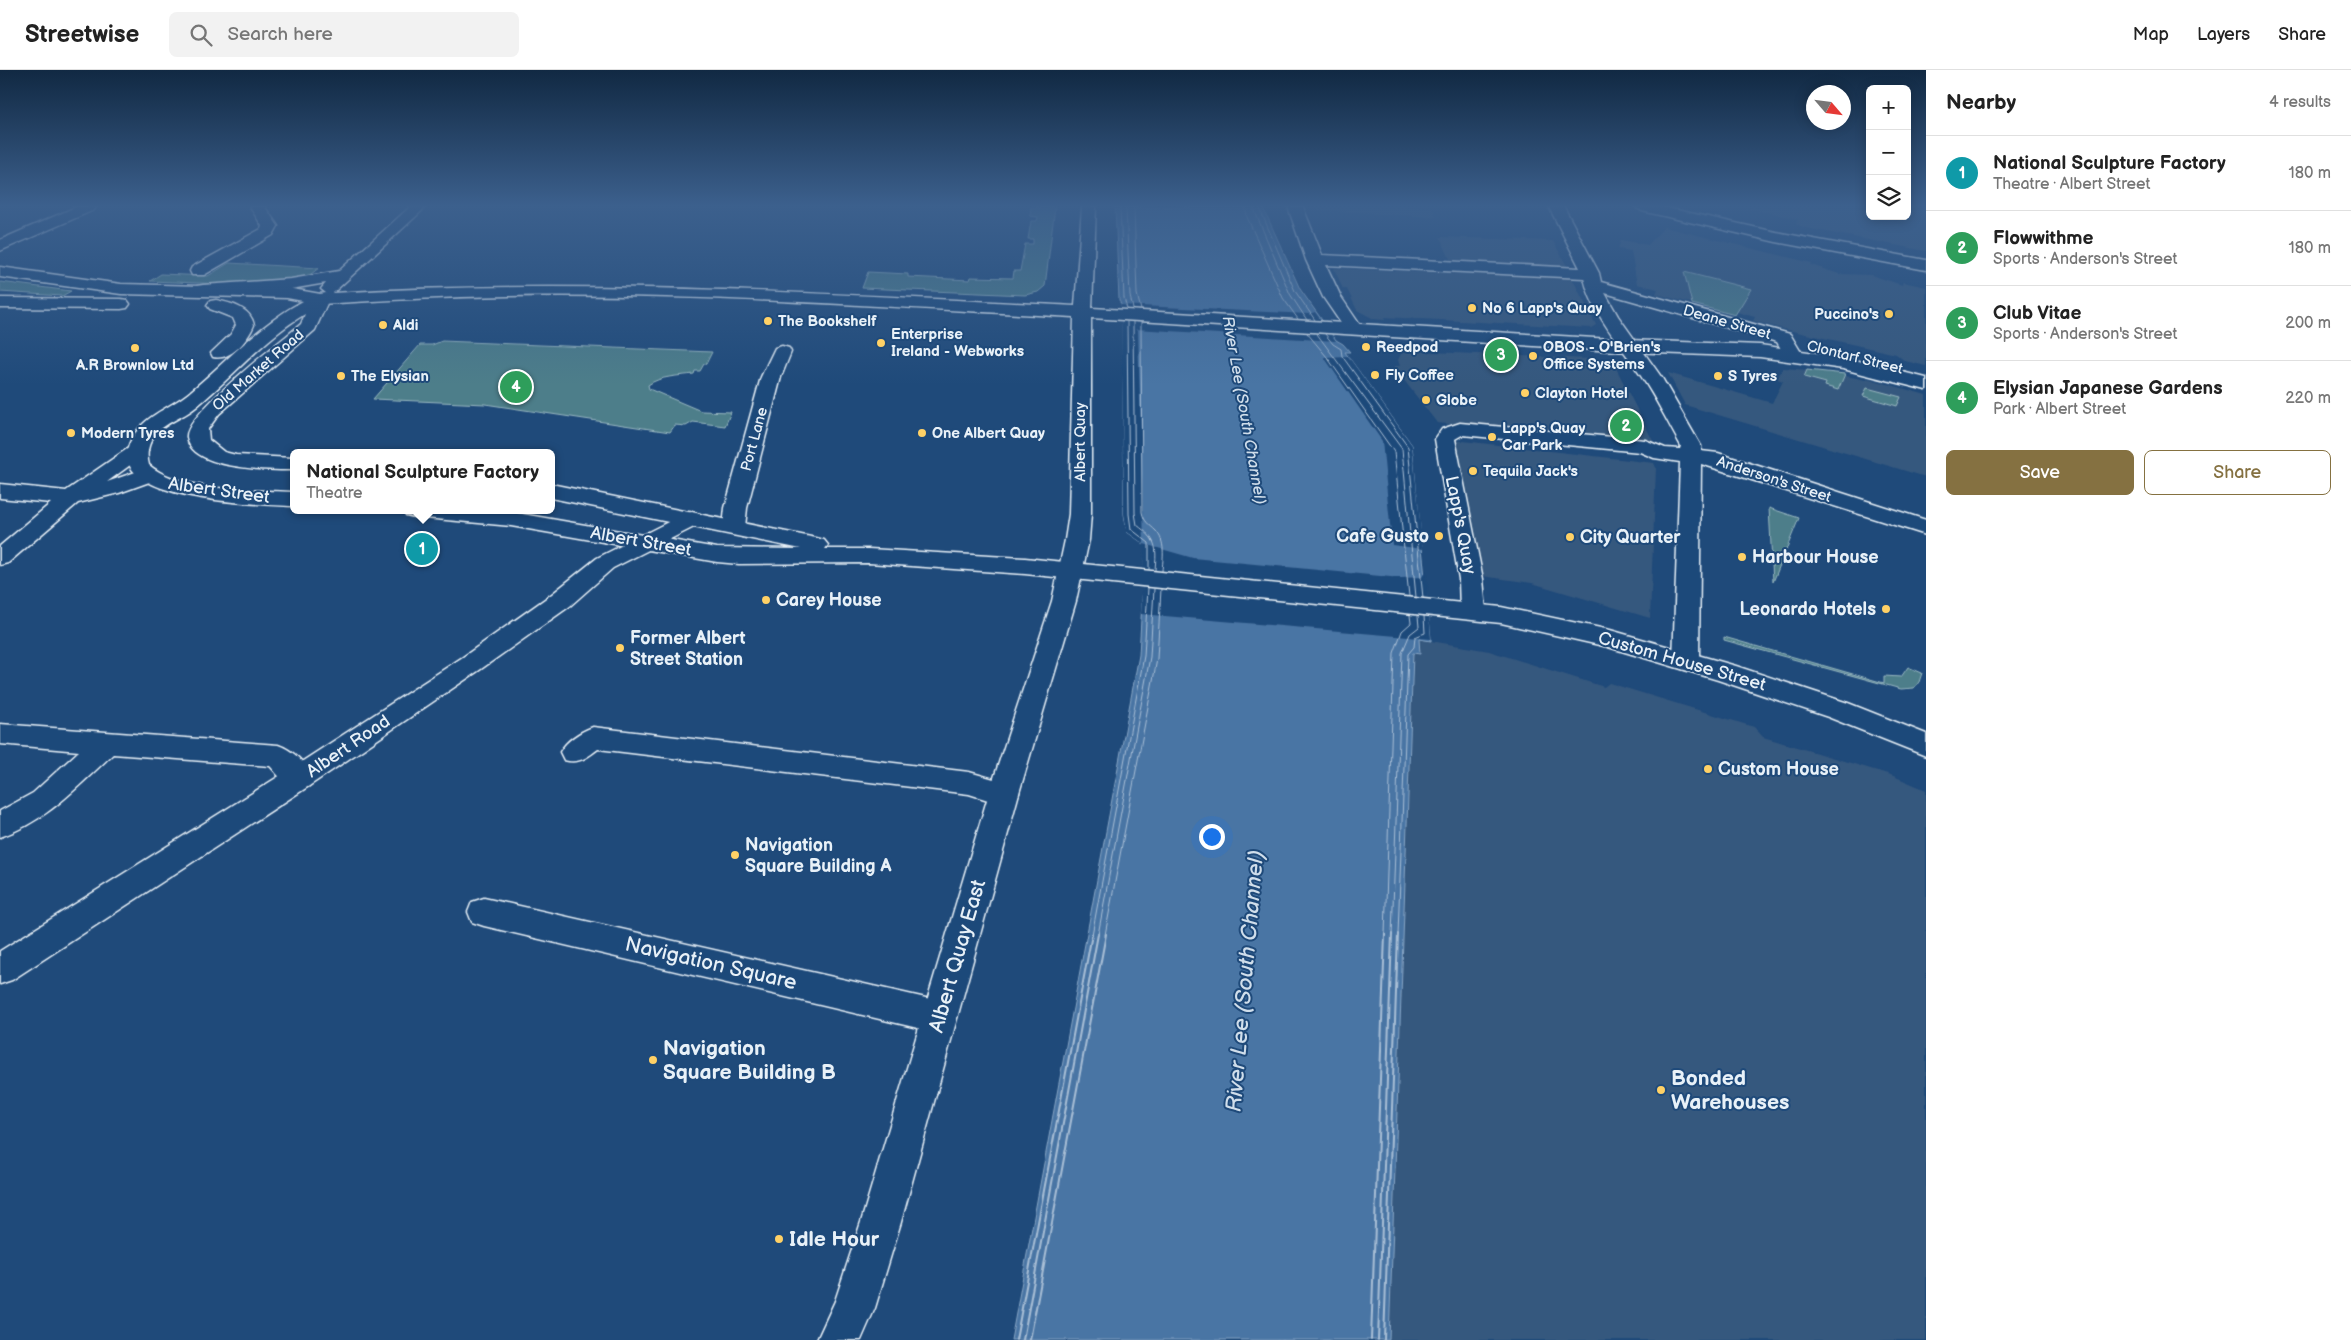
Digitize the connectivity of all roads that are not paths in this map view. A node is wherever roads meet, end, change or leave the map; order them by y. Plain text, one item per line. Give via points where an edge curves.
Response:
1 (206, 266) edge
2 (352, 266) edge
3 (367, 266) edge
4 (1086, 266) edge
5 (1317, 266) edge
6 (1406, 266) edge
7 (1586, 266) edge
8 (198, 271) dead end
9 (0, 272) edge
10 (343, 275) junction
11 (1592, 279) junction
12 (200, 290) junction
13 (428, 292) junction
14 (320, 299) junction
15 (0, 303) edge
16 (216, 305) junction
17 (1083, 312) junction
18 (1353, 328) junction
19 (1629, 346) junction
20 (1788, 346) junction
21 (782, 352) dead end
22 (1926, 375) edge
23 (1926, 384) edge
24 (157, 422) junction
25 (1445, 439) joint
26 (137, 451) junction
27 (217, 456) joint
28 (1690, 458) junction
29 (290, 464) edge
30 (147, 475) junction
31 (0, 492) edge
32 (555, 492) edge
33 (70, 498) junction
34 (290, 499) edge
35 (457, 514) edge
36 (692, 519) junction
37 (734, 528) junction
38 (1926, 528) edge
39 (650, 542) junction
40 (869, 556) junction
41 (0, 558) edge
42 (1070, 570) junction
43 (1260, 590) joint
44 (1473, 611) junction
45 (1686, 661) junction
46 (0, 734) edge
47 (107, 742) junction
48 (1926, 745) edge
49 (574, 752) dead end
50 (300, 778) junction
51 (1004, 792) junction
52 (0, 825) edge
53 (484, 912) dead end
54 (0, 969) edge
55 (939, 1017) junction
56 (839, 1340) edge

1 - 8 main road
2 - 10 main road
3 - 13 main road via 369,276 381,284
4 - 17 main road, Albert Quay
5 - 18 main road via 1332,298
6 - 11 main road, Deane Street
7 - 11 main road
9 - 12 main road via 89,285 156,291
10 - 12 main road via 291,284
10 - 14 main road
11 - 19 main road via 1609,316
11 - 20 main road, Deane Street via 1759,330
12 - 14 main road via 287,293
13 - 14 main road
13 - 17 main road via 557,291 756,296
14 - 16 main road via 278,304
14 - 24 main road, Old Market Road via 280,322 186,405
14 - 27 main road, Old Market Road via 309,326 203,420 197,438
15 - 16 main road
16 - 24 main road, Old Market Road via 240,312 246,327 162,407
17 - 18 main road
17 - 42 main road, Albert Quay via 1080,514
18 - 19 main road
19 - 20 main road via 1711,349
19 - 28 main road via 1648,371 1690,442
20 - 22 main road, Clontarf Street
20 - 23 main road
21 - 37 main road, Port Lane via 768,386 736,508
24 - 26 main road, Old Market Road via 144,435
25 - 28 main road, Anderson's Street via 1448,433 1460,429 1479,430 1645,446 1661,454
25 - 44 main road, Lapp's Quay via 1471,579
26 - 30 main road via 139,467
26 - 33 main road
27 - 29 main road, Albert Street via 236,461
28 - 38 main road, Anderson's Street via 1710,458
28 - 45 main road
30 - 33 main road
30 - 34 main road, Albert Street via 186,488
31 - 33 main road
32 - 36 main road, Albert Street
33 - 41 main road
35 - 39 main road, Albert Street via 511,519
36 - 37 main road, Albert Street
36 - 39 main road, Albert Road
37 - 40 main road, Albert Street
39 - 40 main road, Albert Street via 739,556
39 - 50 main road, Albert Road via 605,563 561,600
40 - 42 main road, Albert Street
42 - 43 main road, Albert Street
42 - 51 main road, Albert Quay East via 1064,601
43 - 44 main road, Custom House Street
44 - 45 main road, Custom House Street via 1561,626
45 - 48 main road, Custom House Street via 1791,694
46 - 47 main road
47 - 50 main road via 278,756
47 - 52 main road via 44,801
49 - 51 main road via 593,738 969,783
50 - 54 main road, Albert Road
51 - 55 main road, Albert Quay East
53 - 55 main road, Navigation Square
55 - 56 main road, Albert Quay East via 881,1222 854,1308

